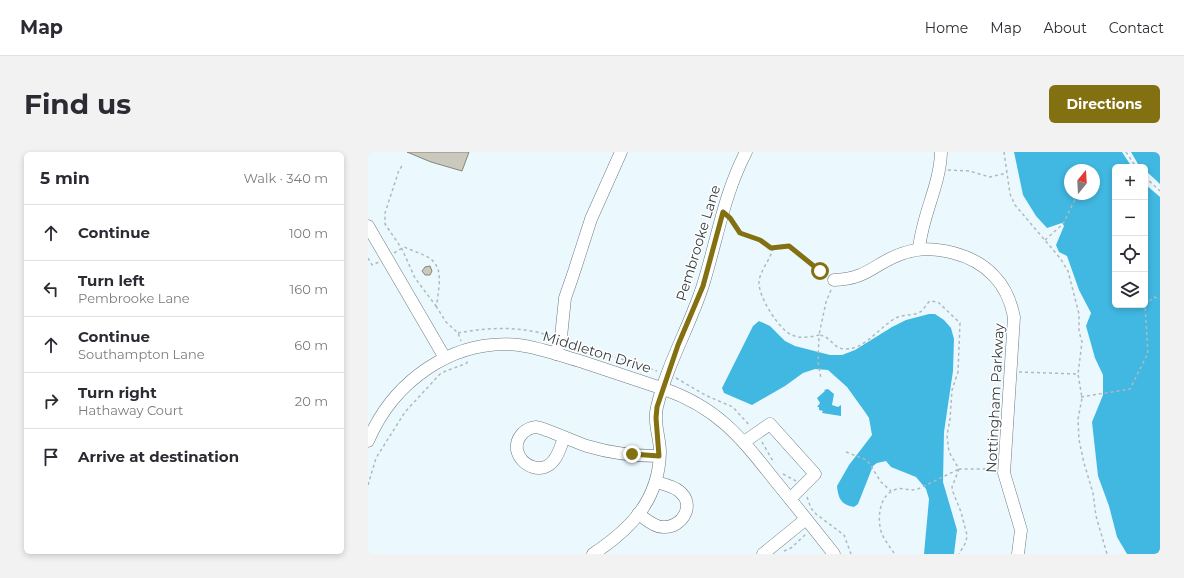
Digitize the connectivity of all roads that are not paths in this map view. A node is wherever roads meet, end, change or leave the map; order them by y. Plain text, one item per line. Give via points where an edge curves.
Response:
1 (621, 152) edge
2 (746, 152) edge
3 (941, 152) edge
4 (368, 226) edge
5 (919, 249) junction
6 (834, 280) road end
7 (556, 354) junction
8 (445, 358) junction
9 (663, 388) junction
10 (564, 438) dead end
11 (368, 441) edge
12 (744, 442) junction
13 (659, 456) junction
14 (656, 482) junction
15 (790, 499) junction
16 (638, 514) junction
17 (813, 521) junction
18 (593, 554) edge
19 (763, 554) edge
20 (834, 554) edge
21 (1018, 554) edge

1 - 7 street via 591,218 565,298 561,339
2 - 9 street, Pembrooke Lane via 723,212 703,286
3 - 5 street via 940,168 923,221
4 - 8 street
5 - 6 street, Nottingham Parkway via 898,256 860,277
5 - 21 street, Nottingham Parkway via 938,250 966,258 990,272 1001,284 1008,298 1014,317 1004,469 1021,530
7 - 8 street, Middleton Drive via 508,345 486,346
7 - 9 street, Middleton Drive
8 - 11 street, Middleton Drive via 414,377 395,396 379,418
9 - 12 street, Middleton Drive via 706,408
9 - 13 street, Pembrooke Lane via 656,412
10 - 13 street via 603,450
12 - 15 street, Middleton Drive
12 - 15 street via 770,424 815,474
13 - 14 street, Pembrooke Lane
14 - 16 street
14 - 16 street via 683,494 687,505 684,517 680,523 662,527
15 - 17 street, Middleton Drive
16 - 18 street via 620,535
17 - 19 street
17 - 20 street, Middleton Drive

